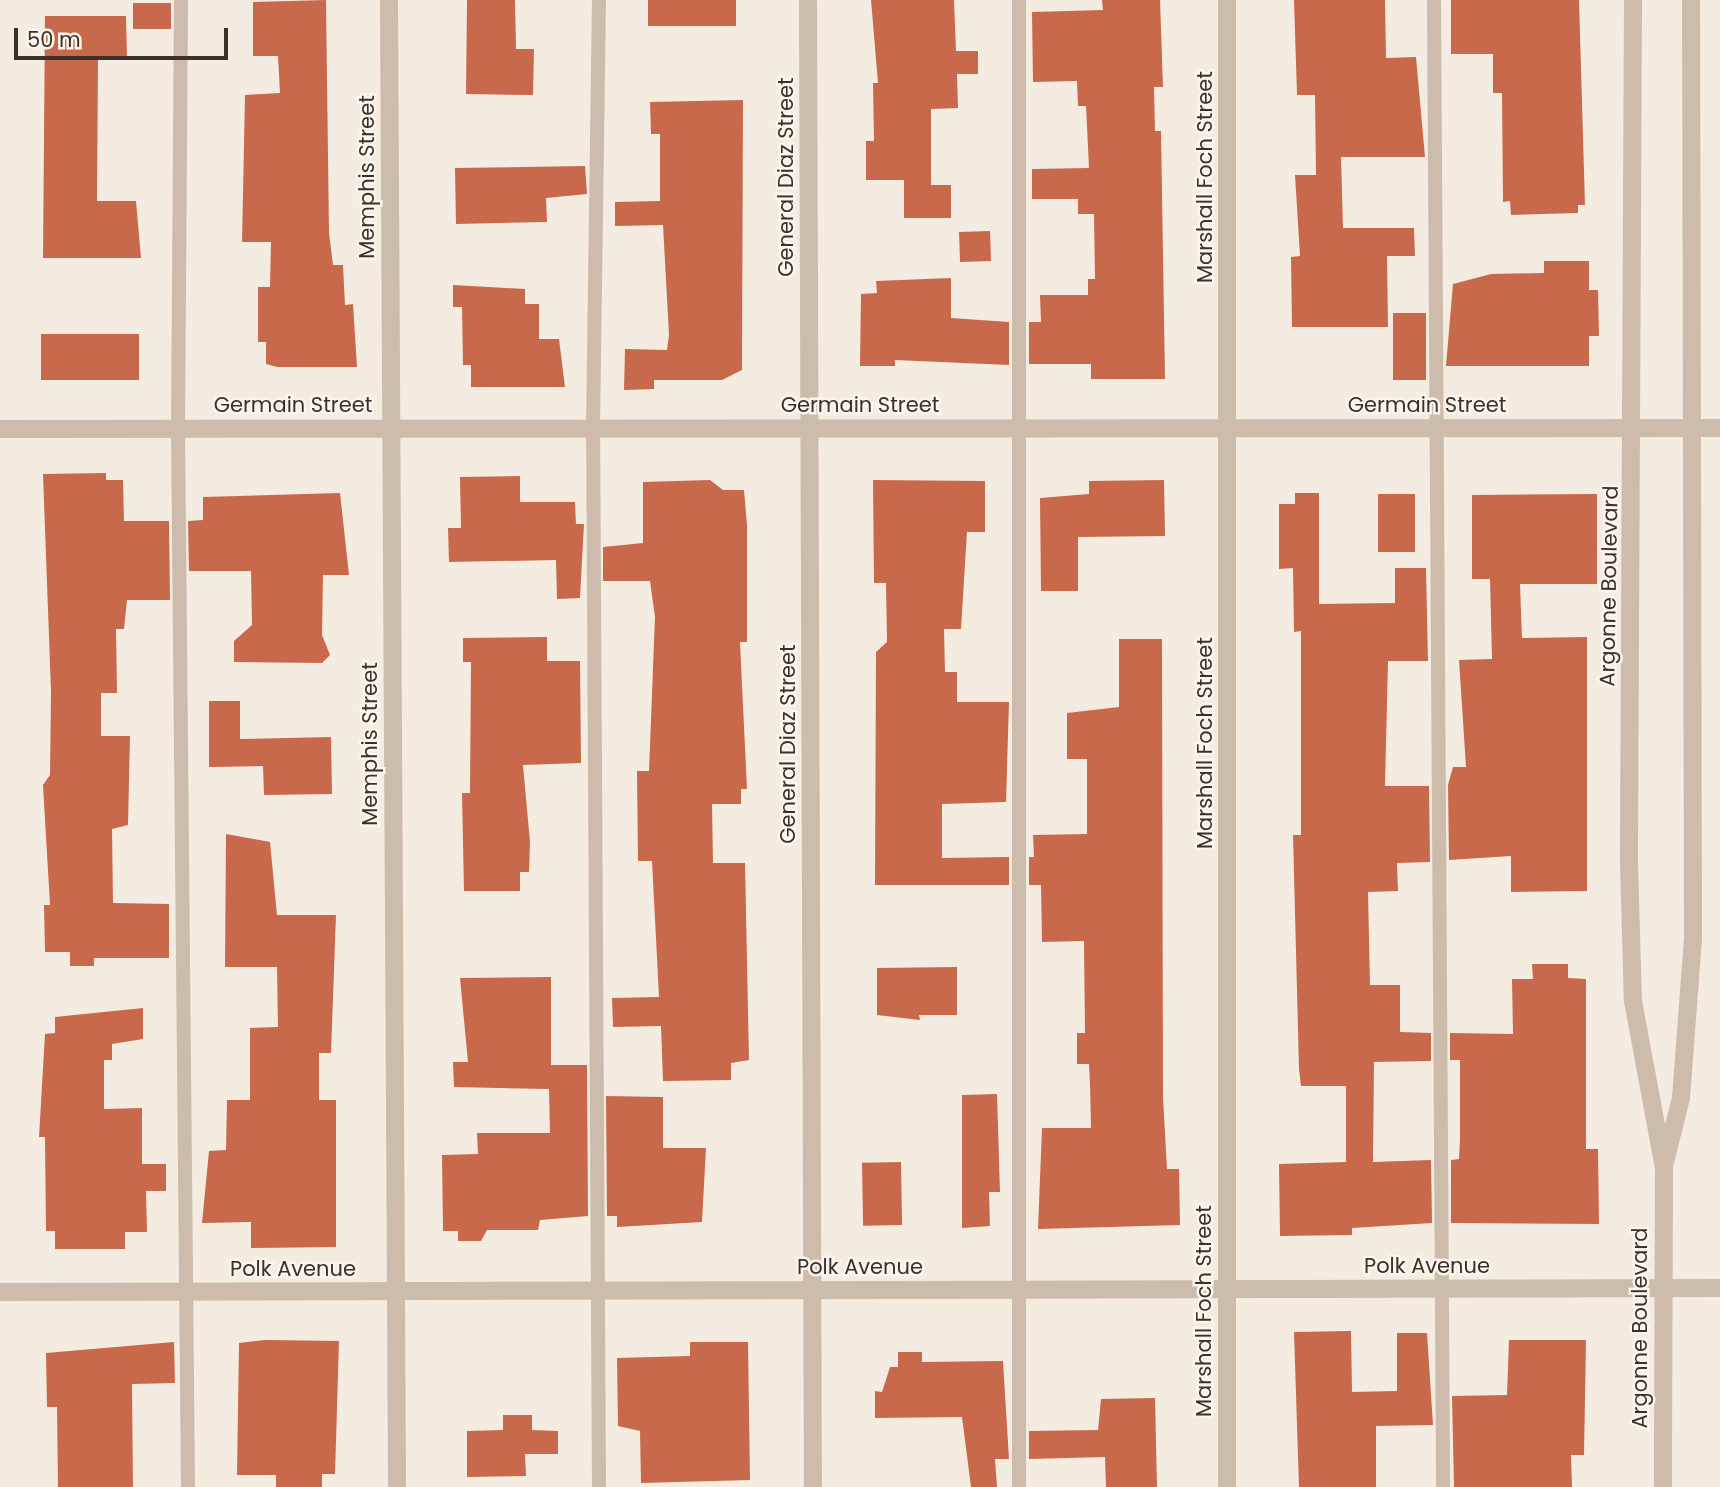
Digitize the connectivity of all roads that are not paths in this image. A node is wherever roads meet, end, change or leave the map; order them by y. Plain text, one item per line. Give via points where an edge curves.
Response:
1 (181, 0) edge
2 (389, 0) edge
3 (599, 0) edge
4 (808, 0) edge
5 (1019, 0) edge
6 (1227, 0) edge
7 (1434, 0) edge
8 (1633, 0) edge
9 (1691, 0) edge
10 (178, 428) junction
11 (391, 428) junction
12 (593, 428) junction
13 (810, 428) junction
14 (1021, 428) junction
15 (1228, 428) junction
16 (1438, 428) junction
17 (1634, 428) junction
18 (1692, 428) junction
19 (1720, 428) edge
20 (0, 429) edge
21 (1664, 1169) junction
22 (1720, 1287) edge
23 (1662, 1288) junction
24 (1226, 1289) junction
25 (1443, 1289) junction
26 (598, 1290) junction
27 (812, 1290) junction
28 (1021, 1290) junction
29 (396, 1291) junction
30 (0, 1292) edge
31 (187, 1292) junction
32 (188, 1487) edge
33 (397, 1487) edge
34 (599, 1487) edge
35 (813, 1487) edge
36 (1019, 1487) edge
37 (1227, 1487) edge
38 (1443, 1487) edge
39 (1663, 1487) edge

1 - 10 lane
2 - 11 street, Memphis Street
3 - 12 lane
4 - 13 street, General Diaz Street
5 - 14 lane
6 - 15 street, Marshall Foch Street
7 - 16 lane
8 - 17 street, Argonne Boulevard
9 - 18 street, Argonne Boulevard
10 - 11 street, Germain Street
10 - 20 street, Germain Street
10 - 31 lane
11 - 12 street, Germain Street
11 - 29 street, Memphis Street
12 - 13 street, Germain Street
12 - 26 lane
13 - 14 street, Germain Street
13 - 27 street, General Diaz Street
14 - 15 street, Germain Street
14 - 28 lane
15 - 16 street, Germain Street
15 - 24 street, Marshall Foch Street
16 - 17 street, Germain Street
16 - 25 lane
17 - 18 street, Germain Street
17 - 21 street, Argonne Boulevard via 1633,1001
18 - 19 street, Germain Street
18 - 21 street, Argonne Boulevard via 1693,937 1681,1098
21 - 23 street, Argonne Boulevard
22 - 23 street, Polk Avenue
23 - 25 street, Polk Avenue
23 - 39 street, Argonne Boulevard
24 - 25 street, Polk Avenue
24 - 28 street, Polk Avenue
24 - 37 street, Marshall Foch Street
25 - 38 lane
26 - 27 street, Polk Avenue
26 - 29 street, Polk Avenue
26 - 34 lane
27 - 28 street, Polk Avenue
27 - 35 street, General Diaz Street
28 - 36 lane
29 - 31 street, Polk Avenue
29 - 33 street, Memphis Street
30 - 31 street, Polk Avenue
31 - 32 lane

